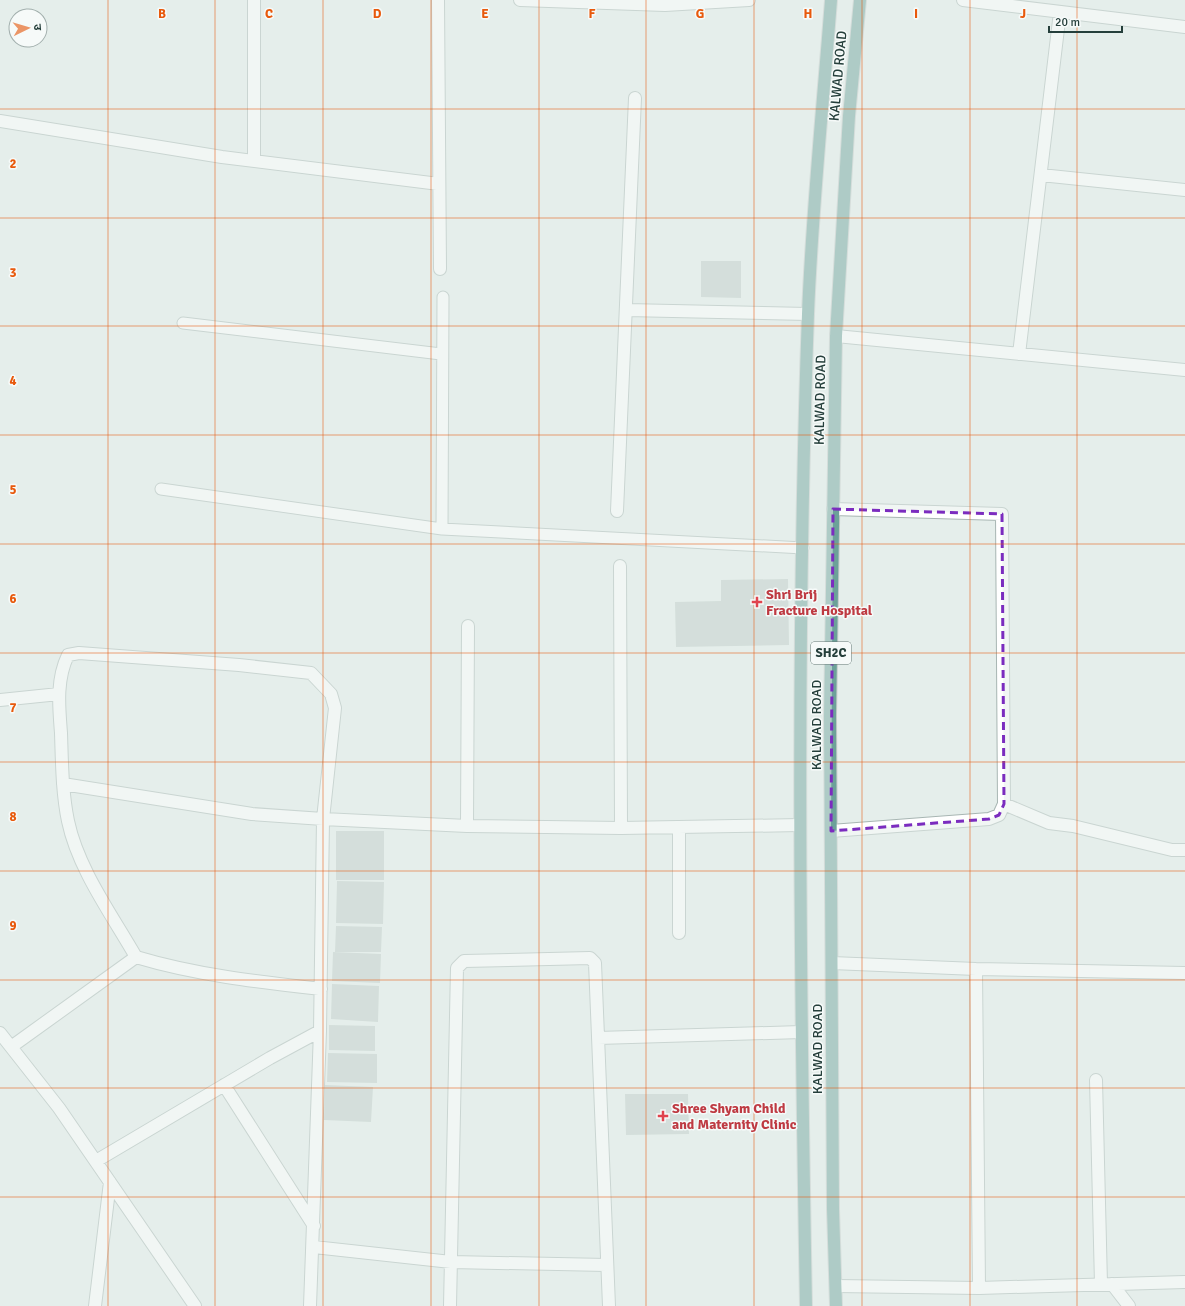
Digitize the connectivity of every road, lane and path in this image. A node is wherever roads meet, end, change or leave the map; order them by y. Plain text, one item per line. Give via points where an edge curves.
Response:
1 (254, 0) edge
2 (438, 0) edge
3 (520, 0) edge
4 (749, 0) edge
5 (831, 0) edge
6 (860, 0) edge
7 (963, 0) edge
8 (1060, 12) junction
9 (1185, 27) edge
10 (635, 98) dead end
11 (0, 120) edge
12 (254, 161) junction
13 (1040, 175) junction
14 (439, 184) junction
15 (1185, 190) edge
16 (440, 268) dead end
17 (443, 297) dead end
18 (627, 310) junction
19 (808, 314) junction
20 (183, 323) dead end
21 (836, 336) junction
22 (442, 354) junction
23 (1019, 354) junction
24 (1185, 370) edge
25 (161, 489) dead end
26 (834, 509) junction
27 (617, 511) dead end
28 (442, 529) junction
29 (803, 548) junction
30 (620, 566) dead end
31 (468, 626) dead end
32 (59, 694) junction
33 (0, 700) edge
34 (63, 784) junction
35 (1004, 804) junction
36 (323, 819) junction
37 (800, 825) junction
38 (467, 826) junction
39 (679, 827) junction
40 (621, 828) junction
41 (831, 831) junction
42 (1185, 850) edge
43 (679, 933) dead end
44 (136, 957) junction
45 (832, 963) junction
46 (976, 969) junction
47 (1185, 973) edge
48 (321, 989) junction
49 (320, 1031) junction
50 (801, 1032) junction
51 (0, 1033) edge
52 (598, 1038) junction
53 (11, 1047) junction
54 (1096, 1080) dead end
55 (224, 1085) junction
56 (96, 1161) junction
57 (110, 1182) junction
58 (314, 1226) junction
59 (314, 1247) junction
60 (451, 1262) junction
61 (607, 1265) junction
62 (1185, 1282) edge
63 (1107, 1284) junction
64 (836, 1286) junction
65 (979, 1288) junction
66 (95, 1306) edge
67 (195, 1306) edge
68 (310, 1306) edge
69 (450, 1306) edge
70 (610, 1306) edge
71 (806, 1306) edge
72 (836, 1306) edge
73 (1129, 1306) edge

1 - 12 street
2 - 14 street
3 - 4 street via 665,5
5 - 19 main road, KALWAD ROAD / SH2C
6 - 21 main road, KALWAD ROAD / SH2C via 849,116
7 - 8 street
8 - 9 street
8 - 13 street
10 - 18 street
11 - 12 street
12 - 14 street
13 - 15 street
13 - 23 street
14 - 16 street
17 - 22 lane
18 - 19 street
18 - 27 street
19 - 29 main road, KALWAD ROAD / SH2C
20 - 22 lane
21 - 23 street
21 - 26 main road, KALWAD ROAD / SH2C
22 - 28 lane
23 - 24 street
25 - 28 lane
26 - 35 street via 1002,514
26 - 41 main road, KALWAD ROAD / SH2C via 830,716
28 - 29 lane
29 - 37 main road, KALWAD ROAD / SH2C
30 - 40 street
31 - 38 street
32 - 33 street
32 - 34 street
32 - 36 street via 63,666 68,656 80,653 311,672 331,694 335,708
34 - 36 street via 252,814
34 - 44 street via 68,822 82,863
35 - 41 street via 999,815 989,819
35 - 42 street via 1049,823 1073,826 1172,850
36 - 38 street
36 - 48 street
37 - 39 street
37 - 50 main road, KALWAD ROAD / SH2C
38 - 40 street
39 - 40 street
39 - 43 street
41 - 45 main road, KALWAD ROAD / SH2C
44 - 48 street via 173,967
44 - 53 street
45 - 46 street
45 - 64 main road, KALWAD ROAD / SH2C via 833,1209
46 - 47 street
46 - 65 street
48 - 49 street
49 - 55 street
49 - 58 street
50 - 52 street
50 - 71 main road, KALWAD ROAD / SH2C
51 - 53 street
52 - 60 street via 593,959 464,961 457,968
52 - 61 street
53 - 56 street via 59,1108
54 - 63 street
55 - 56 street
55 - 58 street
56 - 57 street
57 - 66 street
57 - 67 street
58 - 59 street
59 - 60 street
59 - 68 street
60 - 61 street
60 - 69 street
61 - 70 street
62 - 63 street
63 - 65 street
63 - 73 street
64 - 65 street
64 - 72 main road, KALWAD ROAD / SH2C

